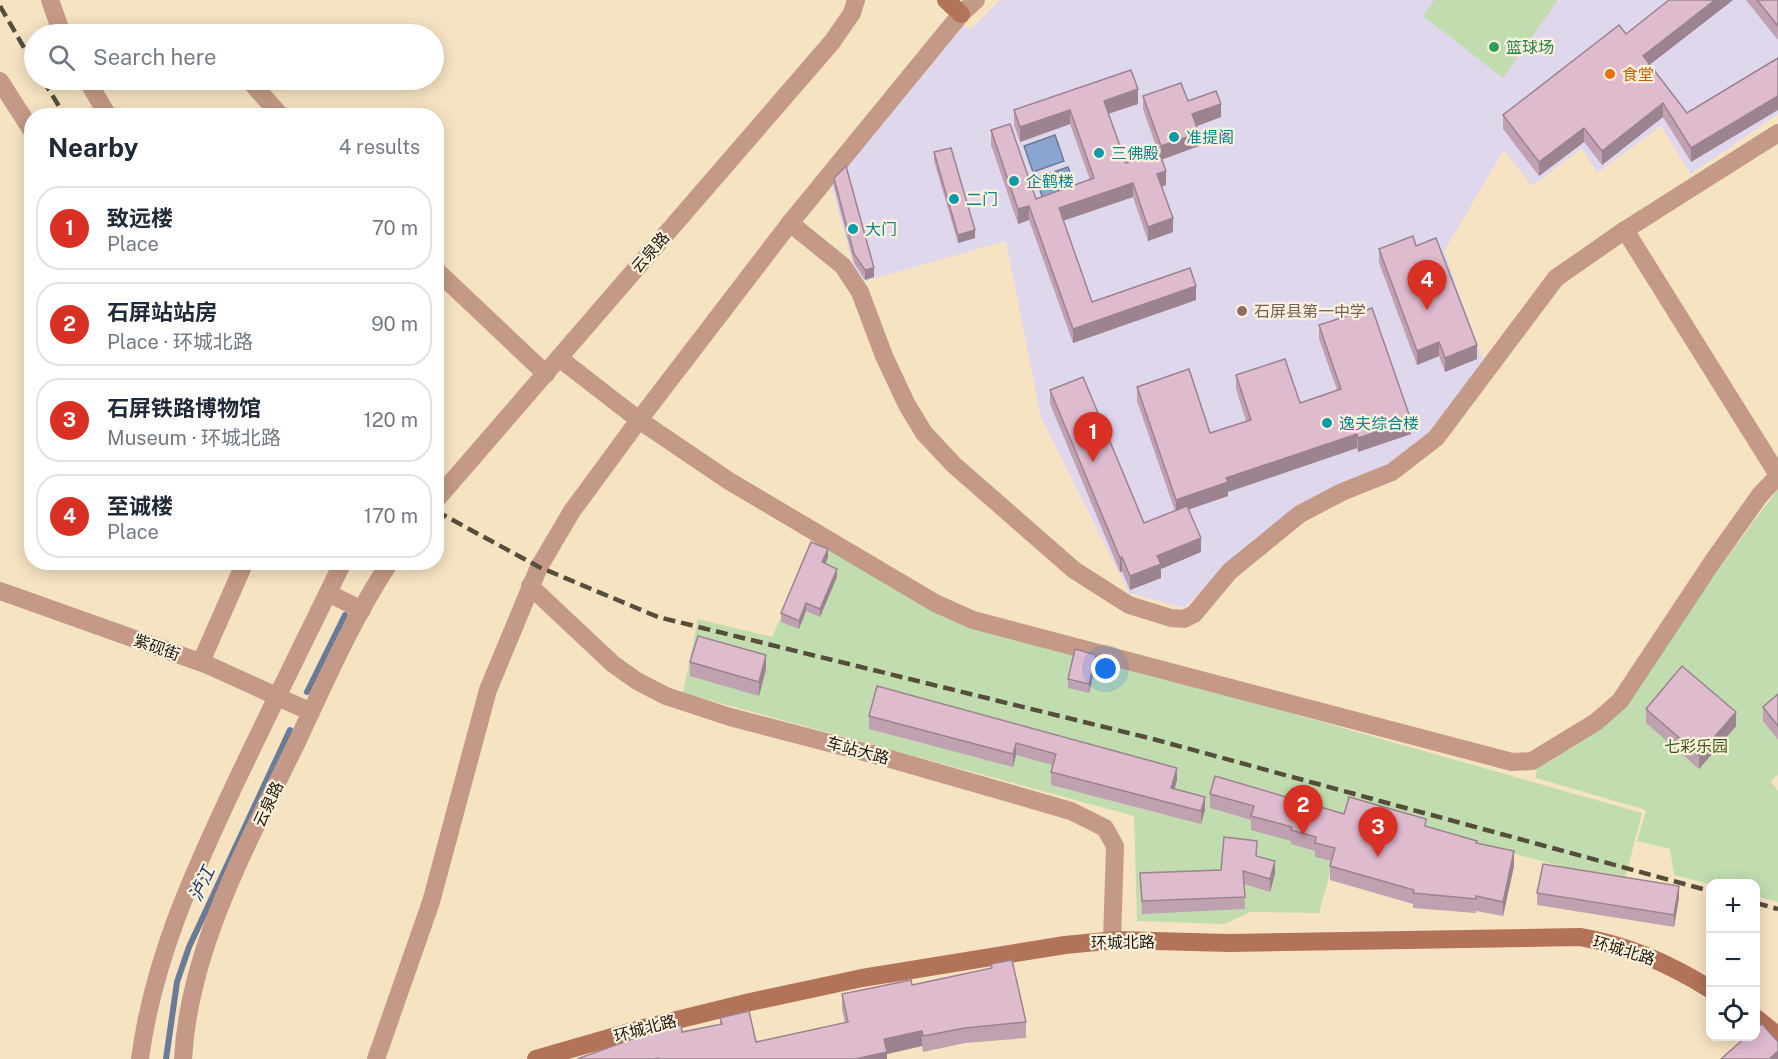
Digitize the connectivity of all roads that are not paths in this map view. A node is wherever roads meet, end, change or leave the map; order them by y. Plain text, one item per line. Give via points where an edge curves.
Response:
1 (50, 0) edge
2 (856, 0) edge
3 (946, 0) edge
4 (976, 0) edge
5 (961, 14) junction
6 (58, 24) edge
7 (0, 81) edge
8 (93, 90) edge
9 (258, 90) edge
10 (103, 108) edge
11 (274, 108) edge
12 (24, 118) edge
13 (1778, 133) edge
14 (790, 223) junction
15 (1624, 230) junction
16 (444, 278) edge
17 (559, 358) junction
18 (546, 374) junction
19 (639, 420) junction
20 (1778, 475) edge
21 (444, 491) edge
22 (241, 570) edge
23 (339, 570) edge
24 (385, 570) edge
25 (530, 586) junction
26 (0, 591) edge
27 (328, 593) junction
28 (362, 610) junction
29 (201, 662) junction
30 (277, 696) junction
31 (311, 712) junction
32 (1112, 941) junction
33 (1706, 987) edge
34 (1760, 1022) edge
35 (1778, 1036) edge
36 (140, 1059) edge
37 (183, 1059) edge
38 (376, 1059) edge
39 (536, 1059) edge

1 - 6 street
2 - 17 street, 云泉路 via 832,42
3 - 5 street
4 - 5 street
5 - 14 street
7 - 12 street
8 - 10 street
9 - 11 street
13 - 15 street
14 - 15 street via 843,266 860,292 907,405 924,433 954,465 1074,570 1129,605 1184,619 1194,614 1230,571 1300,514 1392,472 1436,438 1556,278
14 - 19 street
15 - 20 street
16 - 18 street
17 - 18 street, 云泉路
17 - 19 street
18 - 21 street, 云泉路
19 - 20 street via 846,551 935,603 973,620 1512,762 1532,760 1596,722 1620,701 1713,561
19 - 25 street via 572,511
22 - 29 street
23 - 27 street
24 - 28 street, 云泉路
25 - 32 street, 车站大路 via 613,664 666,696 730,717 999,789 1098,823 1110,833 1115,846
25 - 38 street via 488,690 431,902
26 - 29 street, 紫砚街
27 - 28 street
27 - 30 street
28 - 31 street, 云泉路
29 - 30 street, 紫砚街
30 - 31 street, 紫砚街
30 - 36 street via 174,920 150,998
31 - 37 street, 云泉路 via 212,930 192,994
32 - 33 street, 环城北路 via 1580,938 1625,947
32 - 39 street, 环城北路 via 994,955 862,978 644,1028
34 - 35 street

